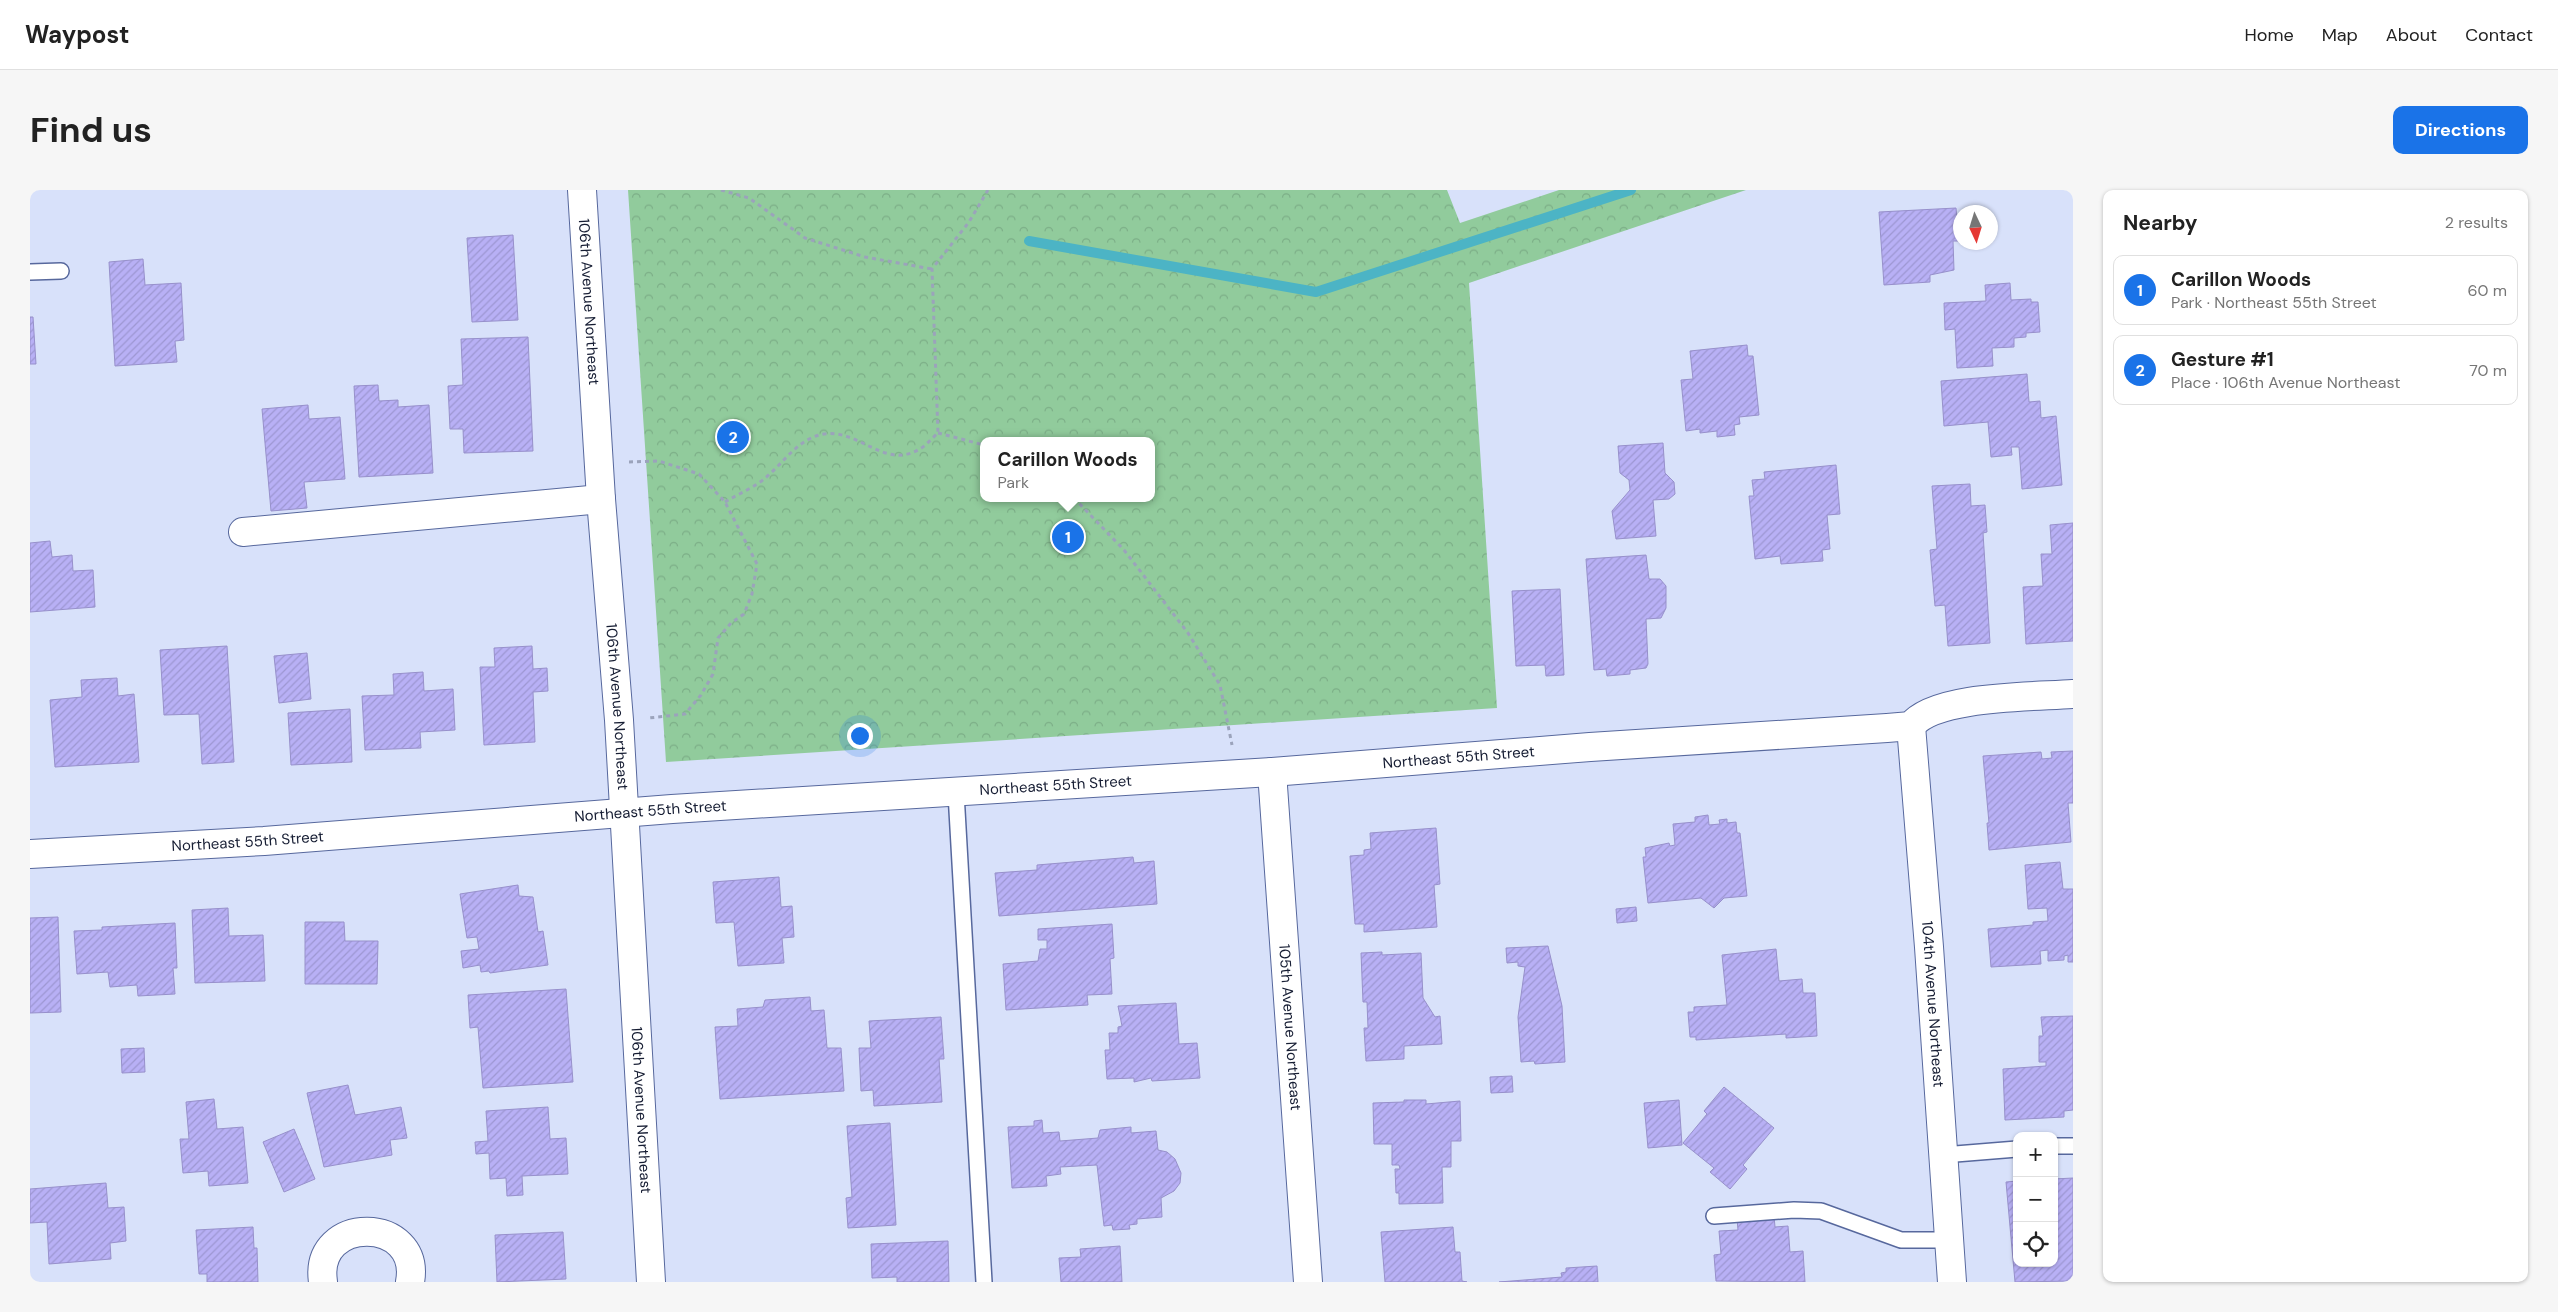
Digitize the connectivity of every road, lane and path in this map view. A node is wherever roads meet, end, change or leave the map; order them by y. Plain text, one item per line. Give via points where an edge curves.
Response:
1 (582, 190) edge
2 (721, 190) edge
3 (988, 190) edge
4 (932, 269) junction
5 (61, 271) dead end
6 (30, 272) edge
7 (938, 433) junction
8 (980, 443) edge
9 (599, 464) junction
10 (601, 499) junction
11 (725, 502) junction
12 (1078, 502) edge
13 (243, 532) dead end
14 (2073, 694) edge
15 (619, 720) junction
16 (1911, 726) junction
17 (1272, 772) junction
18 (1237, 773) junction
19 (956, 792) junction
20 (624, 814) junction
21 (30, 854) edge
22 (2058, 1146) edge
23 (2073, 1146) edge
24 (2013, 1149) edge
25 (1943, 1155) junction
26 (1714, 1216) dead end
27 (1949, 1240) junction
28 (323, 1282) edge
29 (410, 1282) edge
30 (651, 1282) edge
31 (984, 1282) edge
32 (1308, 1282) edge
33 (1952, 1282) edge

1 - 9 street, 106th Avenue Northeast
2 - 4 path via 749,198 806,238 864,257
3 - 4 path via 969,222
4 - 7 path
5 - 6 lane
7 - 8 path
7 - 11 path via 919,450 903,456 883,454 847,435 825,434 806,440 764,479
9 - 10 street, 106th Avenue Northeast
9 - 11 path via 659,461 699,474
10 - 13 street
10 - 15 street, 106th Avenue Northeast
11 - 15 path via 757,564 752,594 744,614 730,623 718,638 712,674 701,695 685,714
12 - 18 path via 1130,557 1188,632 1220,685
14 - 16 street via 1957,702 1917,718
15 - 20 street, 106th Avenue Northeast
16 - 17 street, Northeast 55th Street
16 - 25 street, 104th Avenue Northeast
17 - 18 street, Northeast 55th Street
17 - 32 street, 105th Avenue Northeast
18 - 19 street, Northeast 55th Street
19 - 20 street, Northeast 55th Street
19 - 31 lane
20 - 21 street, Northeast 55th Street via 264,842
20 - 30 street, 106th Avenue Northeast
22 - 23 lane
24 - 25 lane
25 - 27 street, 104th Avenue Northeast
26 - 27 lane via 1821,1211 1901,1240
27 - 33 street, 104th Avenue Northeast
28 - 29 street via 323,1266 336,1242 350,1233 364,1230 380,1232 404,1250 410,1264

